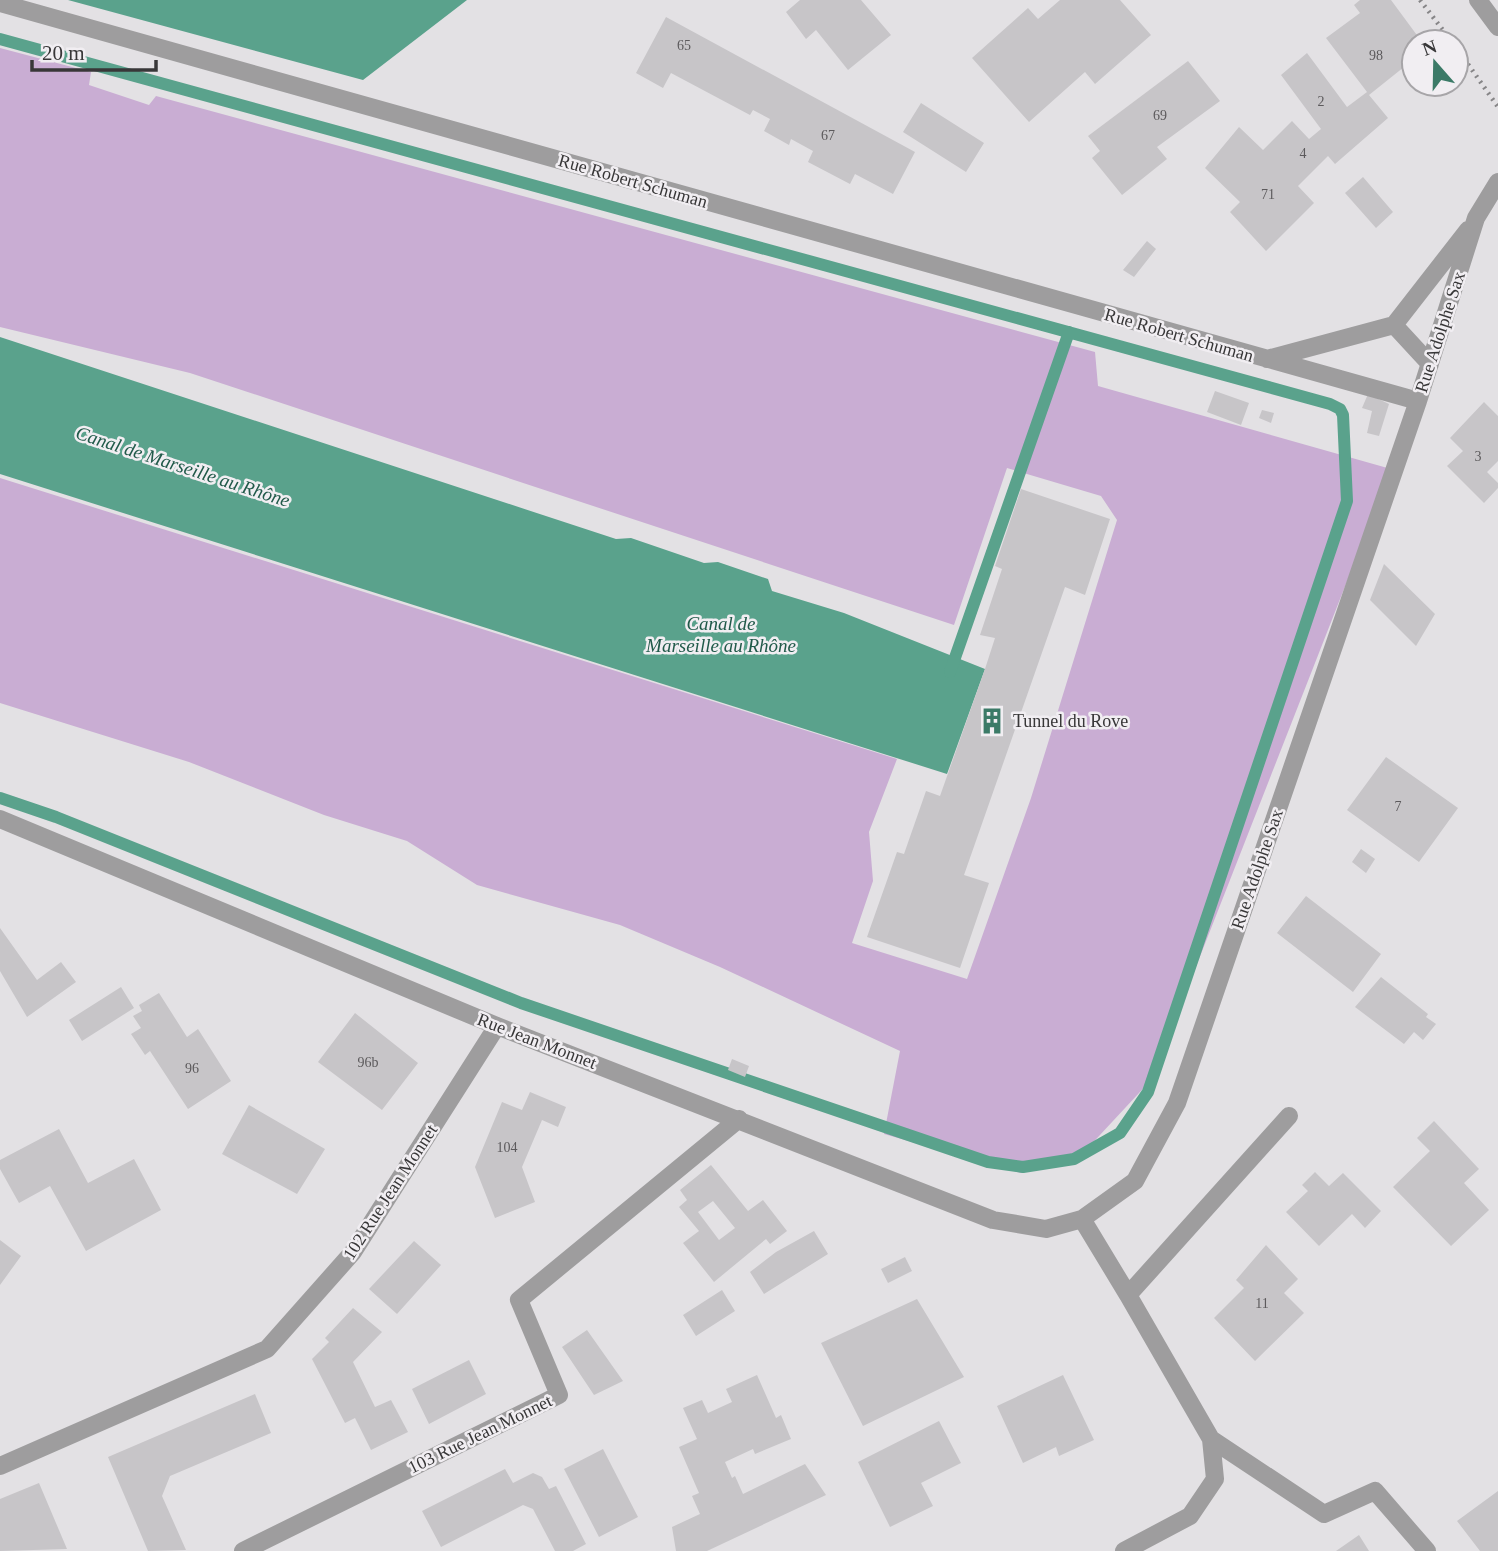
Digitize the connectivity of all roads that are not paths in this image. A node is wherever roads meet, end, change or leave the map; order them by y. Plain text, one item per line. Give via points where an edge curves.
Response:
1 (1478, 0) edge
2 (0, 3) edge
3 (1498, 27) edge
4 (1498, 182) edge
5 (1476, 218) junction
6 (1394, 325) junction
7 (1267, 359) junction
8 (1430, 364) junction
9 (1418, 401) junction
10 (0, 819) edge
11 (497, 1026) junction
12 (1289, 1116) dead end
13 (739, 1119) junction
14 (1082, 1219) junction
15 (1128, 1295) junction
16 (1211, 1439) junction
17 (0, 1466) edge
18 (243, 1551) edge
19 (1124, 1551) edge
20 (1427, 1551) edge

1 - 3 street
2 - 7 street, Rue Robert Schuman
4 - 5 street, Rue Adolphe Sax
5 - 6 street
5 - 8 street, Rue Adolphe Sax
6 - 7 street
6 - 8 street
7 - 9 street, Rue Robert Schuman
8 - 9 street, Rue Adolphe Sax
9 - 14 street, Rue Adolphe Sax via 1177,1103 1135,1181
10 - 11 street, Rue Jean Monnet
11 - 13 street, Rue Jean Monnet
11 - 17 street, 102 Rue Jean Monnet via 353,1252 267,1349
12 - 15 street
13 - 14 street, Rue Jean Monnet via 993,1220 1046,1229
13 - 18 street, 103 Rue Jean Monnet via 519,1300 559,1395
14 - 15 street
15 - 16 street
16 - 19 street via 1215,1479 1190,1516
16 - 20 street via 1324,1514 1375,1491

